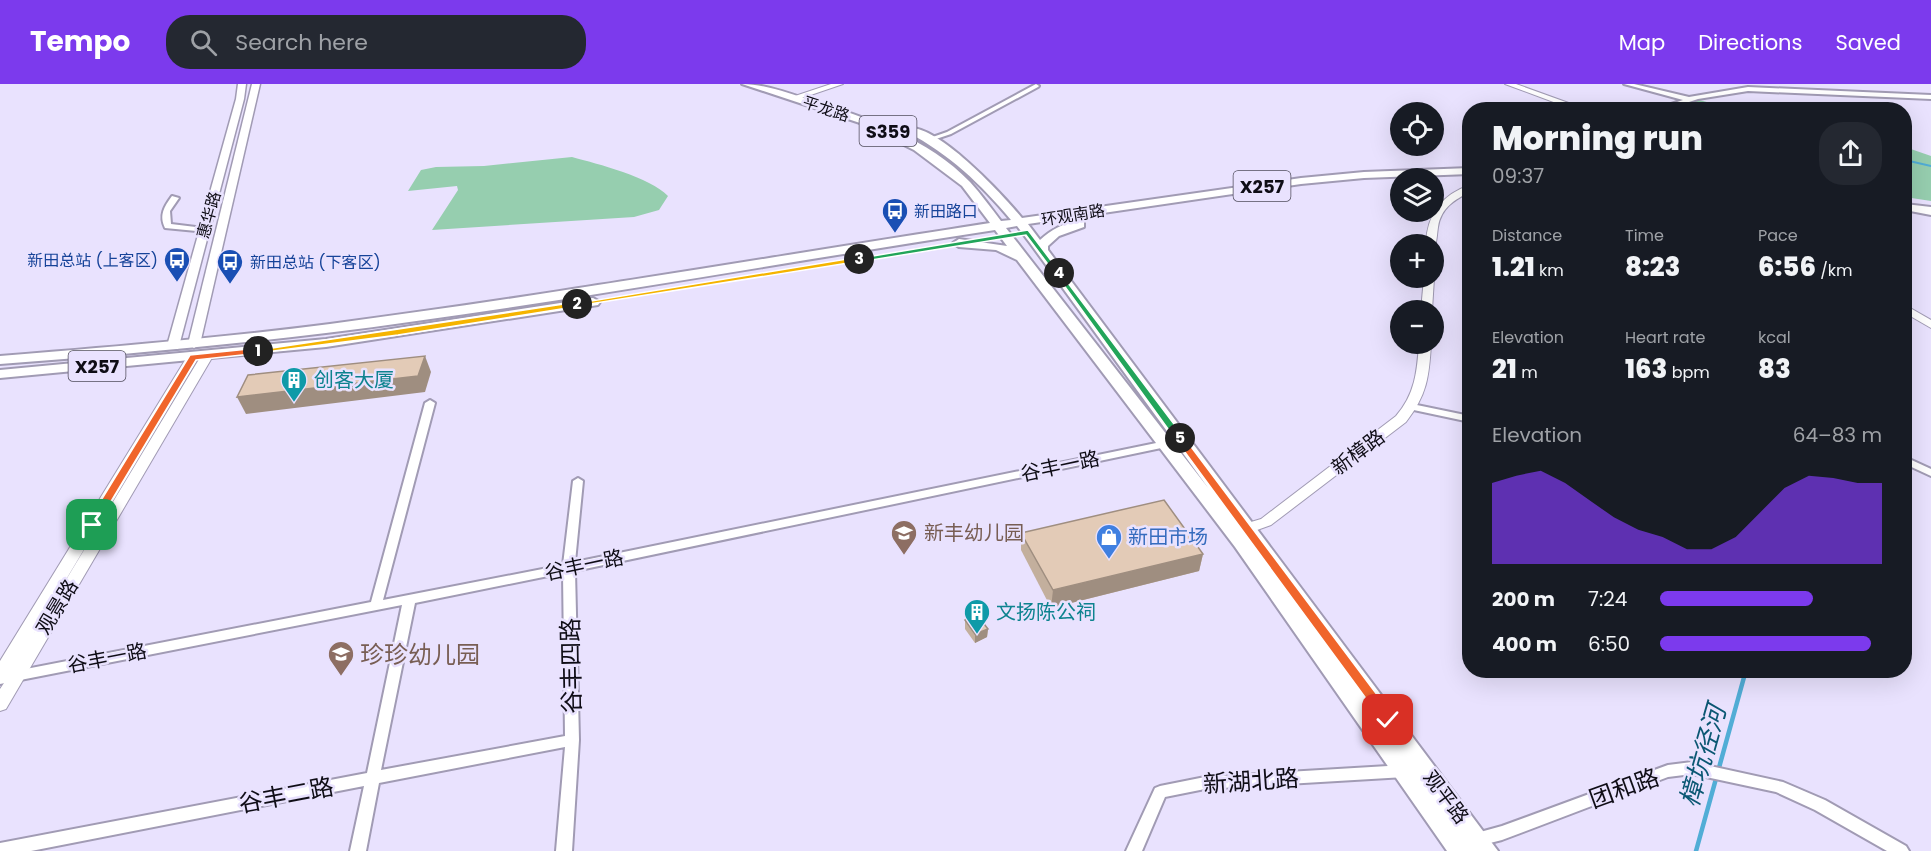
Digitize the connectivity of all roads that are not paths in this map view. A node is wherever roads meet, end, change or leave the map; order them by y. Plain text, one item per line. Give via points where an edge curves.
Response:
1 (242, 84) edge
2 (256, 84) edge
3 (747, 84) edge
4 (774, 84) edge
5 (838, 84) edge
6 (1509, 84) edge
7 (1627, 84) edge
8 (1036, 86) dead end
9 (807, 94) junction
10 (1931, 97) edge
11 (793, 98) junction
12 (1688, 99) junction
13 (1561, 102) edge
14 (1680, 102) edge
15 (930, 139) junction
16 (1462, 171) edge
17 (1462, 180) edge
18 (1444, 181) edge
19 (1390, 183) edge
20 (1462, 192) edge
21 (175, 198) dead end
22 (983, 202) junction
23 (1004, 202) junction
24 (1912, 208) edge
25 (1931, 211) edge
26 (1912, 215) edge
27 (1056, 218) junction
28 (1931, 218) edge
29 (1080, 224) junction
30 (1025, 228) junction
31 (204, 230) junction
32 (1004, 231) junction
33 (1432, 234) edge
34 (944, 235) junction
35 (959, 243) junction
36 (1035, 256) junction
37 (1912, 305) edge
38 (1912, 313) edge
39 (1931, 317) edge
40 (1931, 325) edge
41 (173, 346) junction
42 (198, 352) junction
43 (1425, 354) edge
44 (0, 360) edge
45 (0, 374) edge
46 (430, 403) dead end
47 (1412, 407) junction
48 (1462, 417) edge
49 (1166, 444) junction
50 (1912, 464) edge
51 (1931, 473) edge
52 (578, 481) dead end
53 (1246, 529) junction
54 (569, 568) junction
55 (409, 600) junction
56 (376, 605) junction
57 (17, 676) junction
58 (0, 677) edge
59 (0, 704) edge
60 (572, 740) junction
61 (1406, 771) junction
62 (373, 778) junction
63 (1482, 845) edge
64 (0, 850) edge
65 (358, 851) edge
66 (564, 851) edge
67 (1134, 851) edge
68 (1461, 851) edge
69 (1901, 851) edge

1 - 31 main road, 惠华路
2 - 42 main road, 惠华路
3 - 11 main road, 平龙路 / S359
4 - 9 main road, 平龙路 / S359
5 - 9 street
6 - 13 street
7 - 12 street
8 - 15 street via 949,133
9 - 11 street
9 - 15 main road, 平龙路 / S359 via 886,119
10 - 12 street via 1748,89
11 - 22 main road, 平龙路 / S359 via 876,126 921,147 955,173
12 - 14 street
15 - 23 main road, 平龙路 / S359 via 968,165
16 - 27 main road, 环观南路 / X257 via 1301,181
17 - 18 main road
19 - 29 main road, 环观南路 / X257 via 1308,189
20 - 33 street via 1436,212
21 - 31 street via 167,208 168,226
22 - 32 main road, 平龙路 / S359
22 - 34 main road via 984,211 977,220
23 - 27 main road via 1027,213
23 - 30 main road, 平龙路 / S359
24 - 25 main road
26 - 28 main road
27 - 30 main road, 环观南路 / X257
29 - 30 main road, 环观南路 / X257
29 - 36 main road via 1047,238
30 - 32 main road, 环观南路 / X257
30 - 36 main road, 观平路 / S359
31 - 41 main road, 惠华路
32 - 34 main road, 环观南路 / X257
32 - 35 main road, 环观南路 / X257
32 - 36 main road, 观平路 / S359
34 - 42 main road, 环观南路 / X257
35 - 36 main road
35 - 42 main road, 环观南路 / X257 via 398,333
36 - 49 main road, 观平路 / S359
36 - 53 main road, 观平路 / S359
37 - 39 street
38 - 40 street
41 - 42 main road, 环观南路 / X257
41 - 44 main road, 环观南路 / X257
42 - 45 main road, 环观南路 / X257
42 - 57 street, 观景路
42 - 58 street, 观景路
43 - 47 street, 新樟路 via 1423,385
46 - 56 street
47 - 48 street
47 - 53 street, 新樟路 via 1266,522
49 - 54 street, 谷丰一路
49 - 61 main road, 观平路 / S359
50 - 51 street
52 - 54 street, 谷丰四路
53 - 63 main road, 观平路 / S359
54 - 55 street, 谷丰一路
54 - 60 street, 谷丰四路
55 - 56 street, 谷丰一路
55 - 62 street
56 - 57 street, 谷丰一路
57 - 58 street, 谷丰一路
57 - 59 street, 观景路
60 - 62 street, 谷丰二路
60 - 66 street, 谷丰四路
61 - 67 street, 新湖北路 via 1205,783 1160,792
61 - 68 main road, 观平路 / S359
62 - 64 street, 谷丰二路
62 - 65 street
63 - 69 street, 团和路 via 1502,833 1668,771 1692,768 1763,782 1797,794

